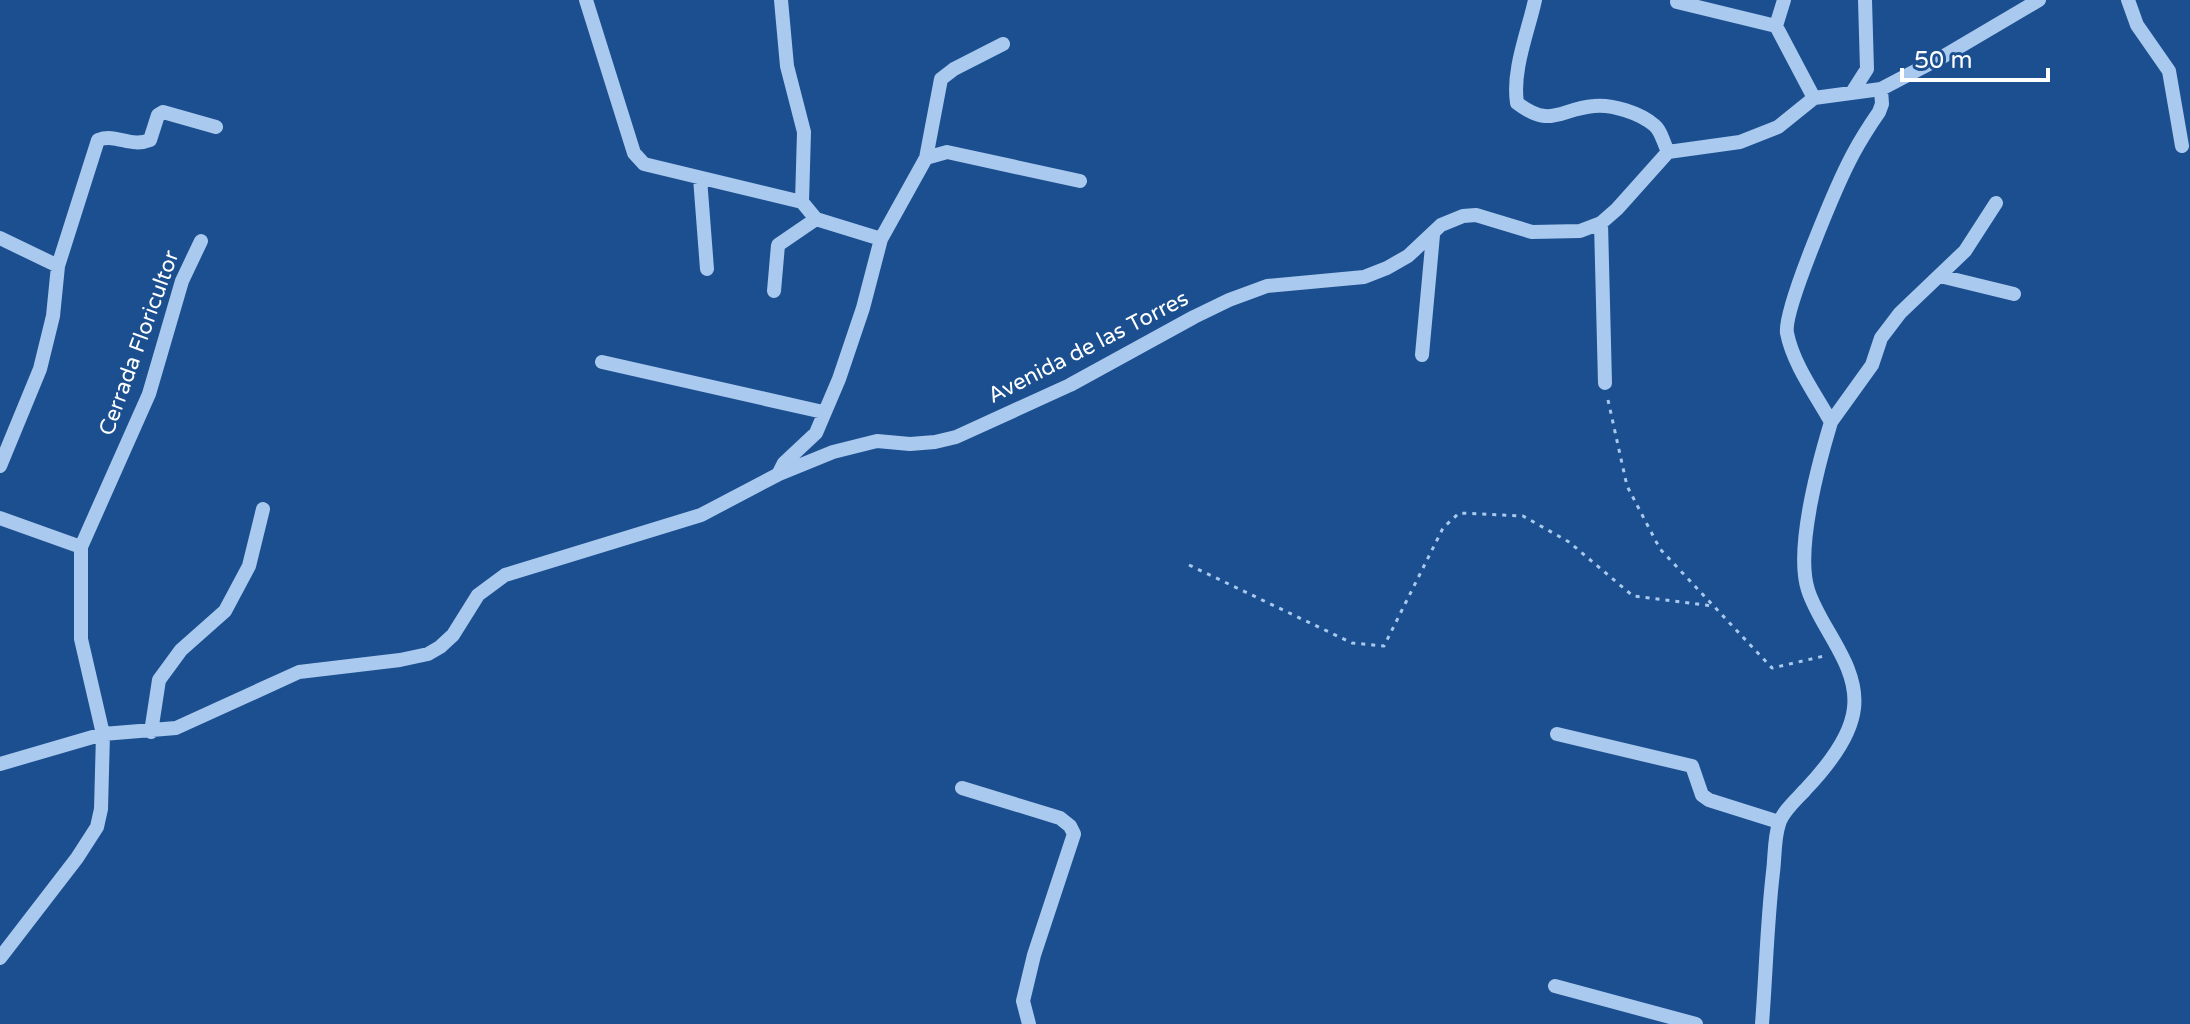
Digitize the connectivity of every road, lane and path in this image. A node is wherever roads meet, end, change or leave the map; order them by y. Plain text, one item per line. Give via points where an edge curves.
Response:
1 (586, 0) edge
2 (781, 0) edge
3 (1535, 0) edge
4 (1784, 0) edge
5 (1865, 0) edge
6 (2039, 0) edge
7 (2128, 0) edge
8 (1677, 2) dead end
9 (1776, 26) junction
10 (1003, 44) dead end
11 (1881, 89) junction
12 (1853, 91) junction
13 (1814, 98) junction
14 (216, 127) dead end
15 (2182, 146) dead end
16 (1668, 152) junction
17 (926, 158) junction
18 (700, 178) junction
19 (1080, 181) dead end
20 (802, 202) junction
21 (1996, 203) dead end
22 (816, 219) junction
23 (1601, 223) junction
24 (1433, 235) junction
25 (0, 238) edge
26 (881, 239) junction
27 (201, 241) dead end
28 (58, 266) junction
29 (707, 269) dead end
30 (1940, 276) junction
31 (774, 291) dead end
32 (2014, 294) dead end
33 (1422, 355) dead end
34 (602, 362) dead end
35 (1605, 383) joint
36 (823, 412) junction
37 (1831, 422) junction
38 (0, 466) edge
39 (779, 474) junction
40 (263, 509) dead end
41 (0, 518) edge
42 (81, 547) junction
43 (1189, 565) dead end
44 (1714, 606) junction
45 (1840, 653) junction
46 (151, 732) junction
47 (103, 734) junction
48 (1557, 734) dead end
49 (0, 764) edge
50 (962, 788) dead end
51 (1779, 822) junction
52 (0, 958) edge
53 (1555, 986) dead end
54 (1029, 1024) edge
55 (1696, 1024) edge
56 (1762, 1024) edge

1 - 18 street via 634,153 644,164
2 - 20 street via 787,66 804,132
3 - 16 street via 1519,66 1517,103 1544,117 1596,105 1630,112 1656,126
4 - 9 street
5 - 12 street via 1867,69
6 - 11 street
7 - 15 street via 2137,25 2169,71
8 - 9 street
9 - 13 street
10 - 17 street via 941,79
11 - 12 street
11 - 37 street via 1879,112 1853,155 1789,309 1787,331 1793,351
12 - 13 street
13 - 16 street via 1778,127 1740,142
14 - 28 street via 163,112 150,140 98,140
16 - 23 street
17 - 19 street via 947,152
17 - 26 street
18 - 20 street
18 - 29 street
20 - 22 street
21 - 30 street via 1965,251
22 - 26 street
22 - 31 street via 778,245
23 - 24 street, Avenida de las Torres via 1580,231 1532,232 1476,215 1441,225
23 - 35 street
24 - 33 street
24 - 39 street, Avenida de las Torres via 1408,256 1364,277 1267,286 1229,300 1070,385 956,437 860,444
25 - 28 street
26 - 36 street via 844,365
27 - 42 street, Cerrada Floricultor via 182,281 149,394
28 - 38 street via 40,369
30 - 32 street
30 - 37 street via 1881,338 1872,365
34 - 36 street
35 - 44 path via 1627,486 1660,549
36 - 39 street via 816,433
37 - 45 street via 1809,512 1805,563 1810,595
39 - 46 street, Avenida de las Torres via 701,515 505,575 478,595 453,635 428,654 299,672 176,728
40 - 46 street via 249,566 225,611 181,650 159,680
41 - 42 street
42 - 47 street via 81,639
43 - 44 path via 1352,643 1384,646 1443,528 1459,513 1523,516 1569,542 1633,596
44 - 45 path via 1772,668
45 - 51 street via 1854,687 1850,725 1824,771
46 - 47 street, Avenida de las Torres
47 - 49 street, Avenida de las Torres
47 - 52 street via 97,827
48 - 51 street via 1692,766 1702,795
50 - 54 street via 1060,818 1074,834 1026,985 1023,1001
51 - 56 street
53 - 55 street

